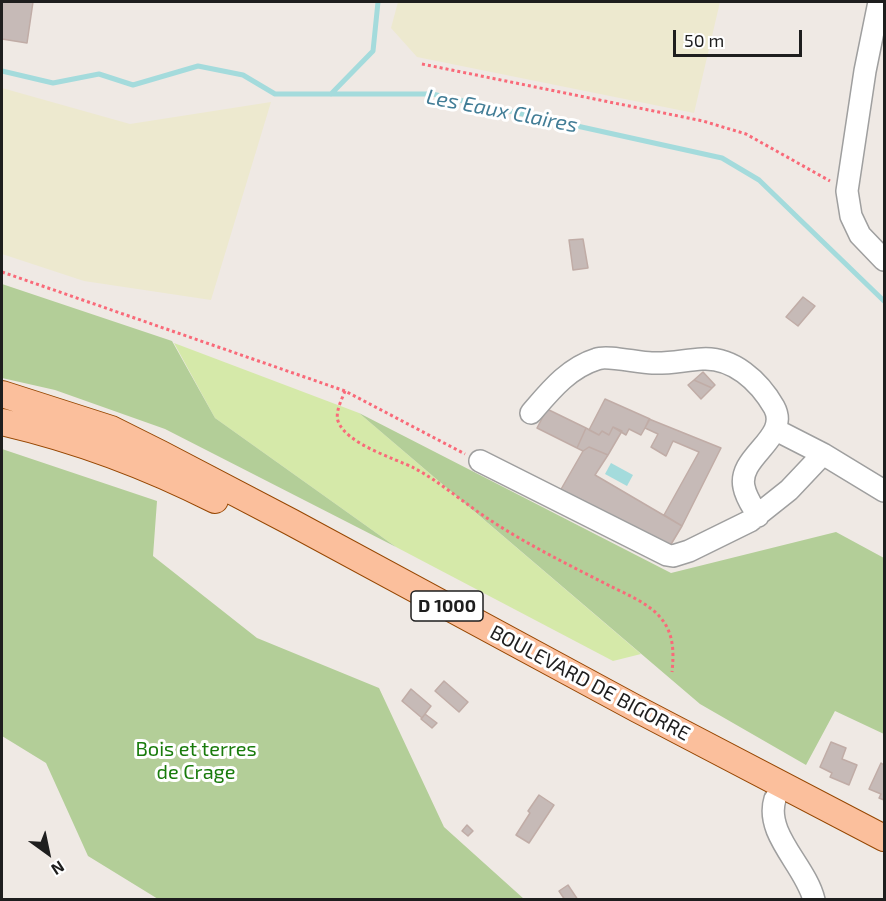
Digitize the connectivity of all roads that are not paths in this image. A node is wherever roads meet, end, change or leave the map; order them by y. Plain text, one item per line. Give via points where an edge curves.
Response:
1 (879, 2) edge
2 (885, 260) edge
3 (2, 394) edge
4 (531, 413) dead end
5 (2, 422) edge
6 (776, 430) junction
7 (823, 454) junction
8 (480, 461) road end
9 (885, 491) edge
10 (758, 516) junction
11 (775, 799) junction
12 (885, 838) edge
13 (885, 858) edge
14 (814, 900) edge

1 - 2 lane via 847,191 851,216 860,235
3 - 12 main road, BOULEVARD DE BIGORRE / D 1000 via 111,429 161,454
4 - 6 lane via 566,375 600,358 651,363 719,359 757,383 776,413
5 - 11 main road, BOULEVARD DE BIGORRE / D 1000 via 133,463 209,497
6 - 7 lane
6 - 10 lane via 744,475 743,485
7 - 9 lane
7 - 10 lane
8 - 10 lane via 667,555 689,551
11 - 13 main road, BOULEVARD DE BIGORRE / D 1000
11 - 14 lane via 778,833 810,885

